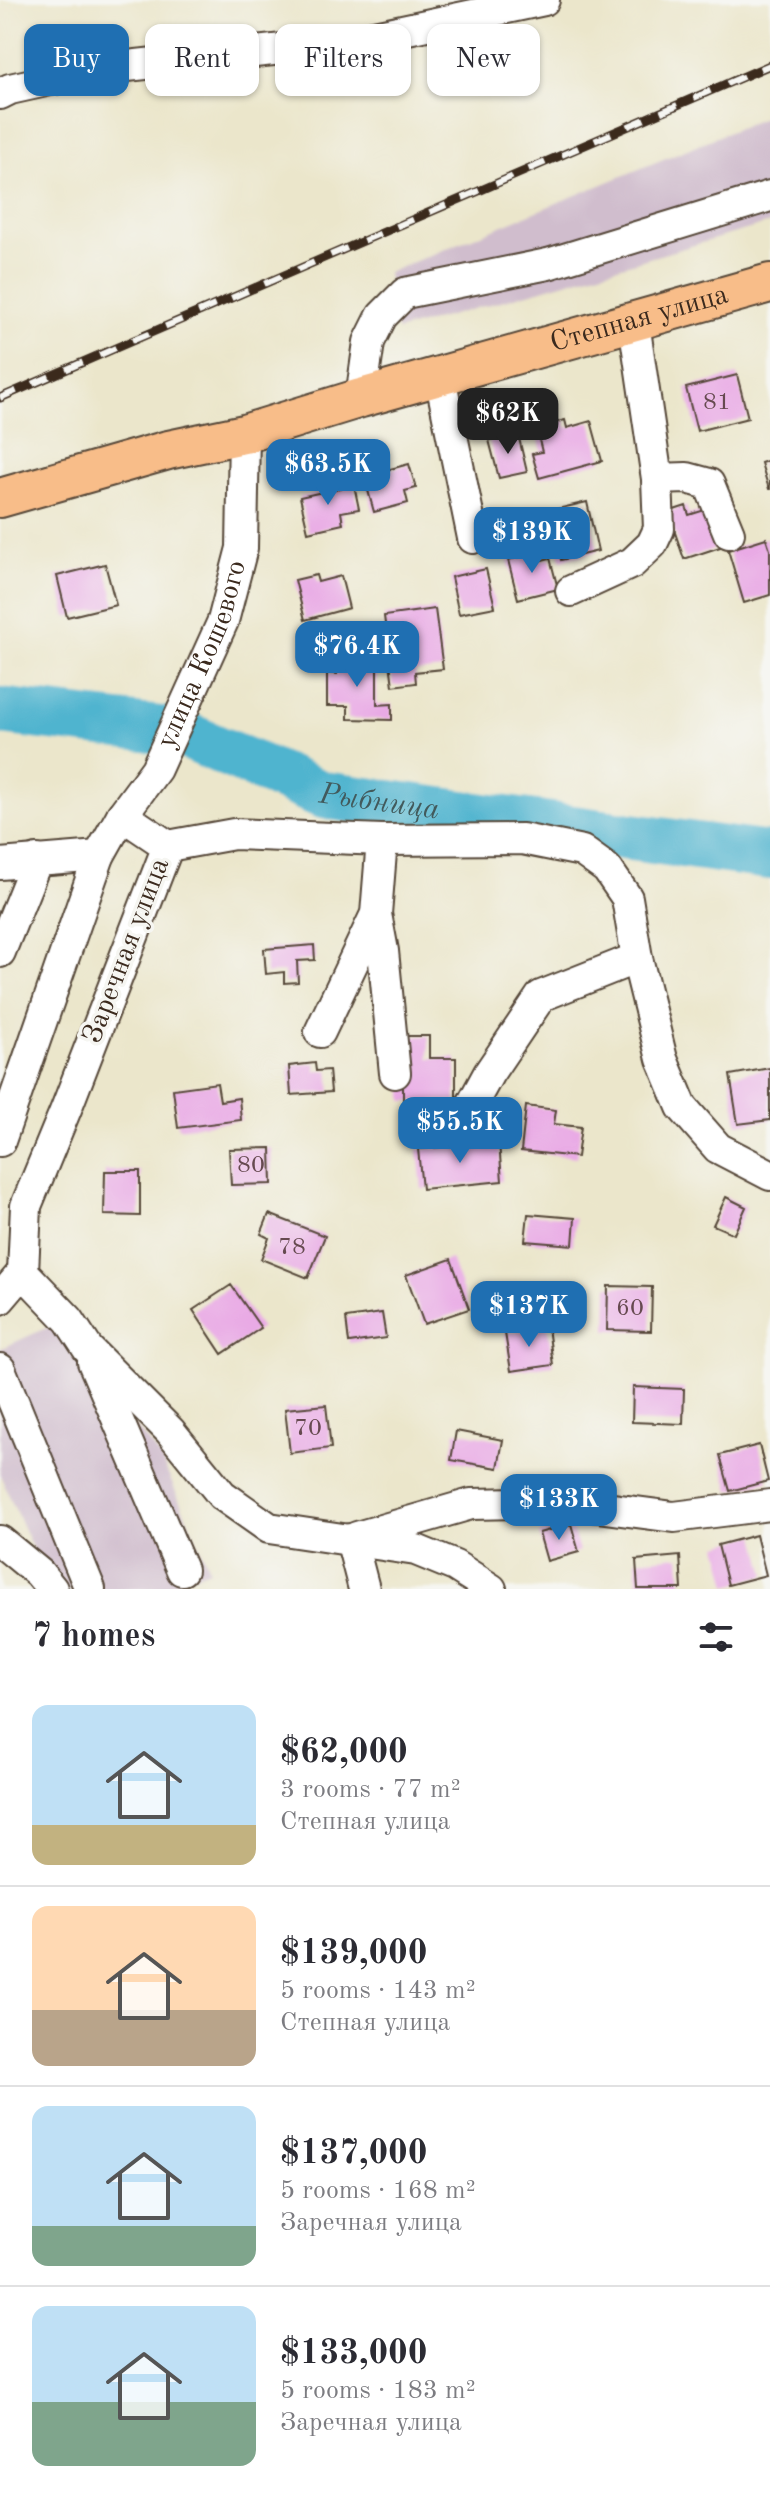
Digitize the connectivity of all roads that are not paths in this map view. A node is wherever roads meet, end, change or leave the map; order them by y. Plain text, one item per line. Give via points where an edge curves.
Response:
1 (544, 0) edge
2 (0, 94) edge
3 (770, 196) edge
4 (770, 283) edge
5 (634, 323) junction
6 (440, 377) junction
7 (361, 398) junction
8 (244, 434) junction
9 (657, 479) junction
10 (0, 498) edge
11 (729, 533) dead end
12 (473, 538) dead end
13 (571, 591) dead end
14 (122, 815) junction
15 (382, 840) junction
16 (168, 846) junction
17 (99, 856) junction
18 (37, 860) junction
19 (0, 864) edge
20 (376, 914) junction
21 (0, 952) edge
22 (637, 958) junction
23 (320, 1032) dead end
24 (395, 1073) dead end
25 (459, 1128) dead end
26 (0, 1141) edge
27 (770, 1175) edge
28 (23, 1272) junction
29 (0, 1299) edge
30 (88, 1349) junction
31 (0, 1369) edge
32 (770, 1505) edge
33 (351, 1539) junction
34 (0, 1541) edge
35 (182, 1570) dead end
36 (52, 1589) edge
37 (90, 1589) edge
38 (364, 1589) edge
39 (491, 1589) edge

1 - 2 street via 346,42 100,69
3 - 7 street via 548,264 405,293 382,316 369,342
4 - 5 main road, Степная улица
5 - 6 main road, Степная улица
5 - 9 street
6 - 7 main road, Степная улица
6 - 12 street
7 - 8 main road, Степная улица
8 - 10 main road, Степная улица
8 - 14 street, улица Кошевого via 242,548 223,621 156,769
9 - 11 street via 709,484
9 - 13 street via 659,529 652,544 632,563
14 - 16 street
14 - 17 street, улица Кошевого
15 - 16 street, Заречная улица via 234,834
15 - 20 street
15 - 22 street, Заречная улица via 522,839 582,851 607,869 627,898
16 - 28 street, Заречная улица via 26,1206
17 - 18 street
17 - 26 street, улица Кошевого
18 - 19 street
18 - 21 street
20 - 23 street
20 - 24 street
22 - 25 street via 541,996
22 - 27 street, Заречная улица via 662,1059 682,1107 718,1148
28 - 29 street
28 - 30 street via 69,1320
30 - 33 street via 170,1431 222,1495 269,1528
30 - 35 street
31 - 37 street
32 - 33 street via 674,1517 560,1502 471,1504
33 - 38 street
33 - 39 street via 416,1550
34 - 36 street

